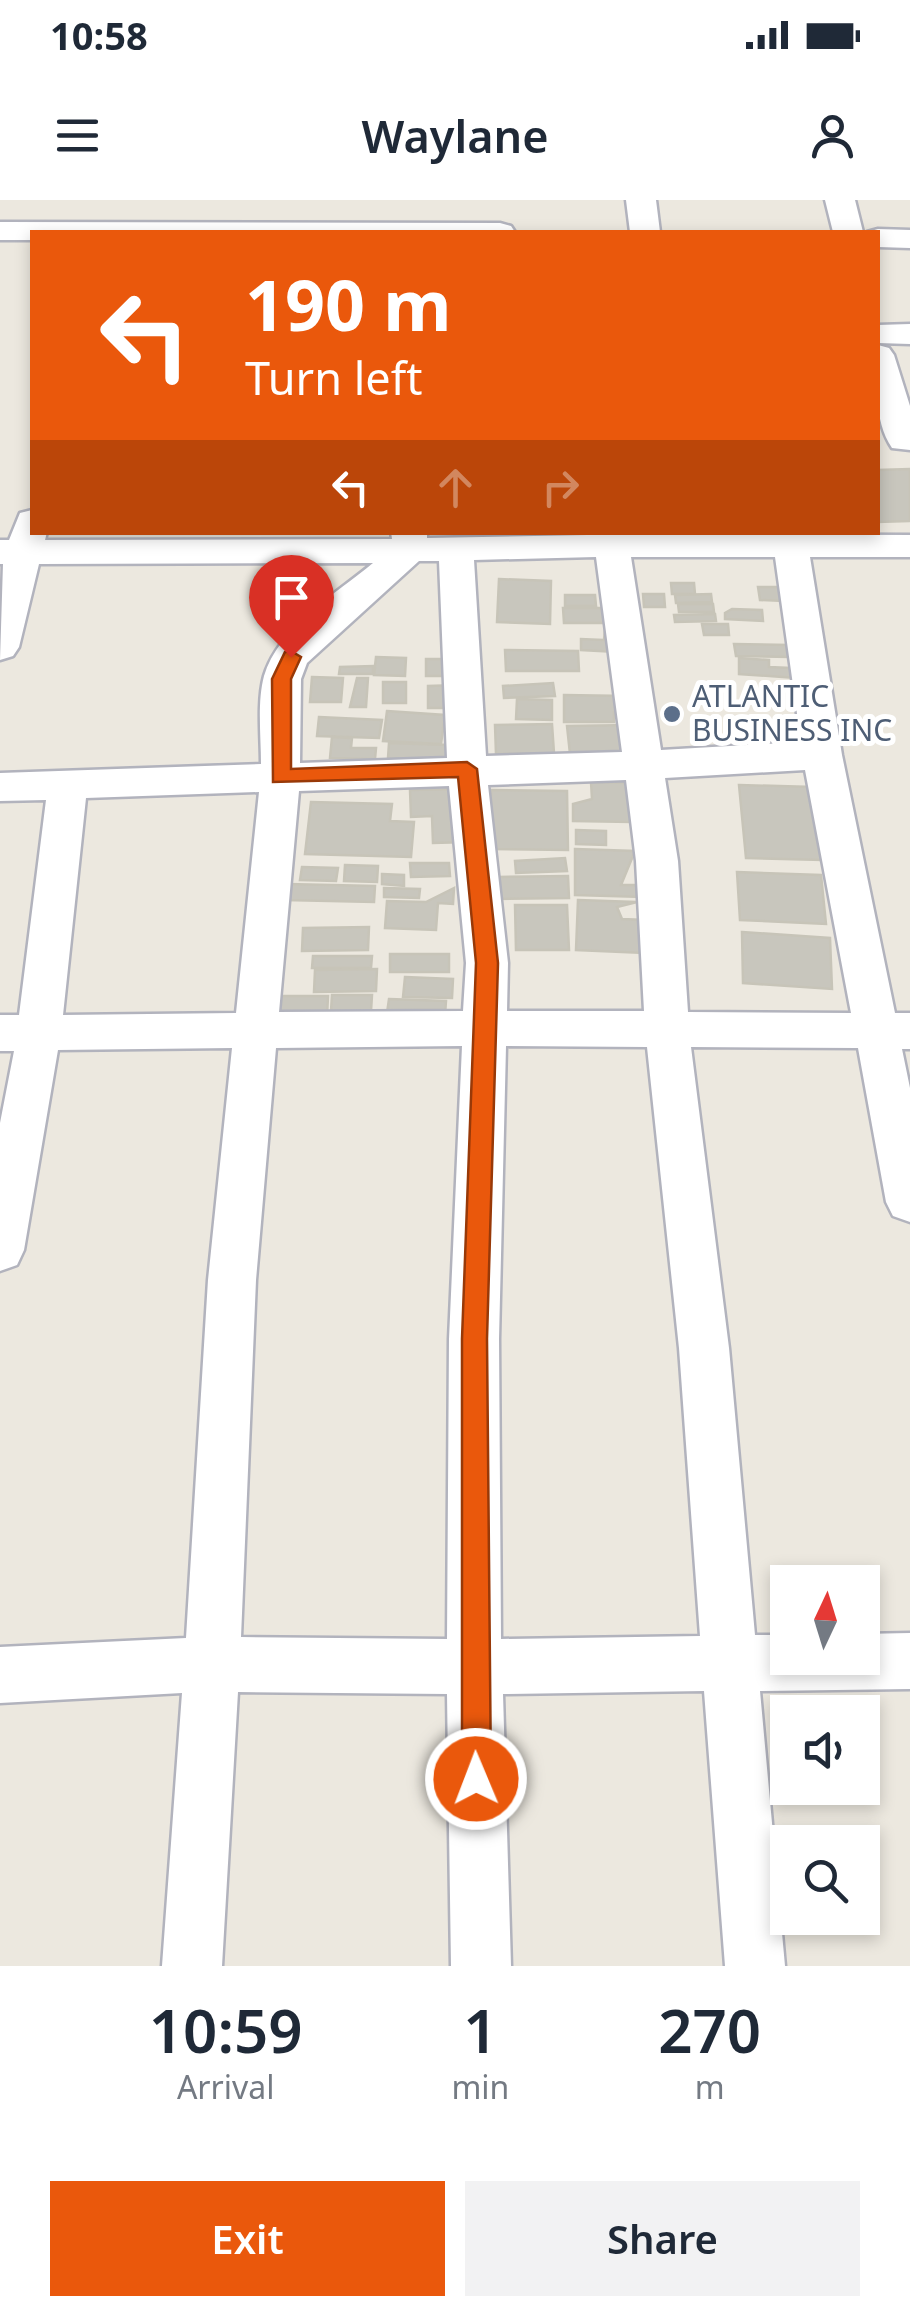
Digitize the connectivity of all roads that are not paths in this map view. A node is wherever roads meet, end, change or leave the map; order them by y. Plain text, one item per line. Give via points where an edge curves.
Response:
1 (126, 200) edge
2 (324, 200) edge
3 (641, 200) edge
4 (840, 200) edge
5 (113, 230) edge
6 (316, 230) edge
7 (646, 230) edge
8 (848, 230) edge
9 (0, 231) edge
10 (30, 231) edge
11 (880, 238) edge
12 (910, 239) edge
13 (880, 334) edge
14 (910, 334) edge
15 (880, 364) edge
16 (897, 441) edge
17 (682, 539) edge
18 (409, 541) edge
19 (19, 542) edge
20 (612, 546) junction
21 (791, 546) junction
22 (910, 546) edge
23 (456, 549) junction
24 (0, 647) edge
25 (822, 755) junction
26 (645, 765) junction
27 (467, 769) junction
28 (280, 777) junction
29 (68, 786) junction
30 (0, 787) edge
31 (486, 1028) junction
32 (667, 1030) junction
33 (894, 1030) edge
34 (255, 1032) junction
35 (19, 1033) edge
36 (910, 1202) edge
37 (0, 1250) edge
38 (910, 1661) edge
39 (211, 1664) junction
40 (731, 1664) junction
41 (474, 1667) junction
42 (0, 1675) edge
43 (192, 1966) edge
44 (481, 1966) edge
45 (755, 1966) edge

1 - 5 street
2 - 6 street
3 - 7 street
4 - 8 street
9 - 10 street
11 - 12 street
13 - 14 street
15 - 16 street
17 - 20 street
17 - 21 street
18 - 19 street
18 - 23 street
18 - 28 street via 291,657 282,679
19 - 24 street
20 - 23 street
20 - 26 street
21 - 22 street
21 - 25 street
23 - 27 street
25 - 26 street
25 - 33 street
26 - 27 street
26 - 32 street
27 - 28 street
27 - 31 street via 487,963
28 - 29 street
28 - 34 street
29 - 30 street
29 - 35 street
31 - 32 street
31 - 34 street
31 - 41 street via 474,1339
32 - 33 street
32 - 40 street
33 - 36 street
34 - 35 street
34 - 39 street via 232,1280
35 - 37 street
38 - 40 street
39 - 41 street
39 - 42 street
39 - 43 street
40 - 41 street
40 - 45 street
41 - 44 street

